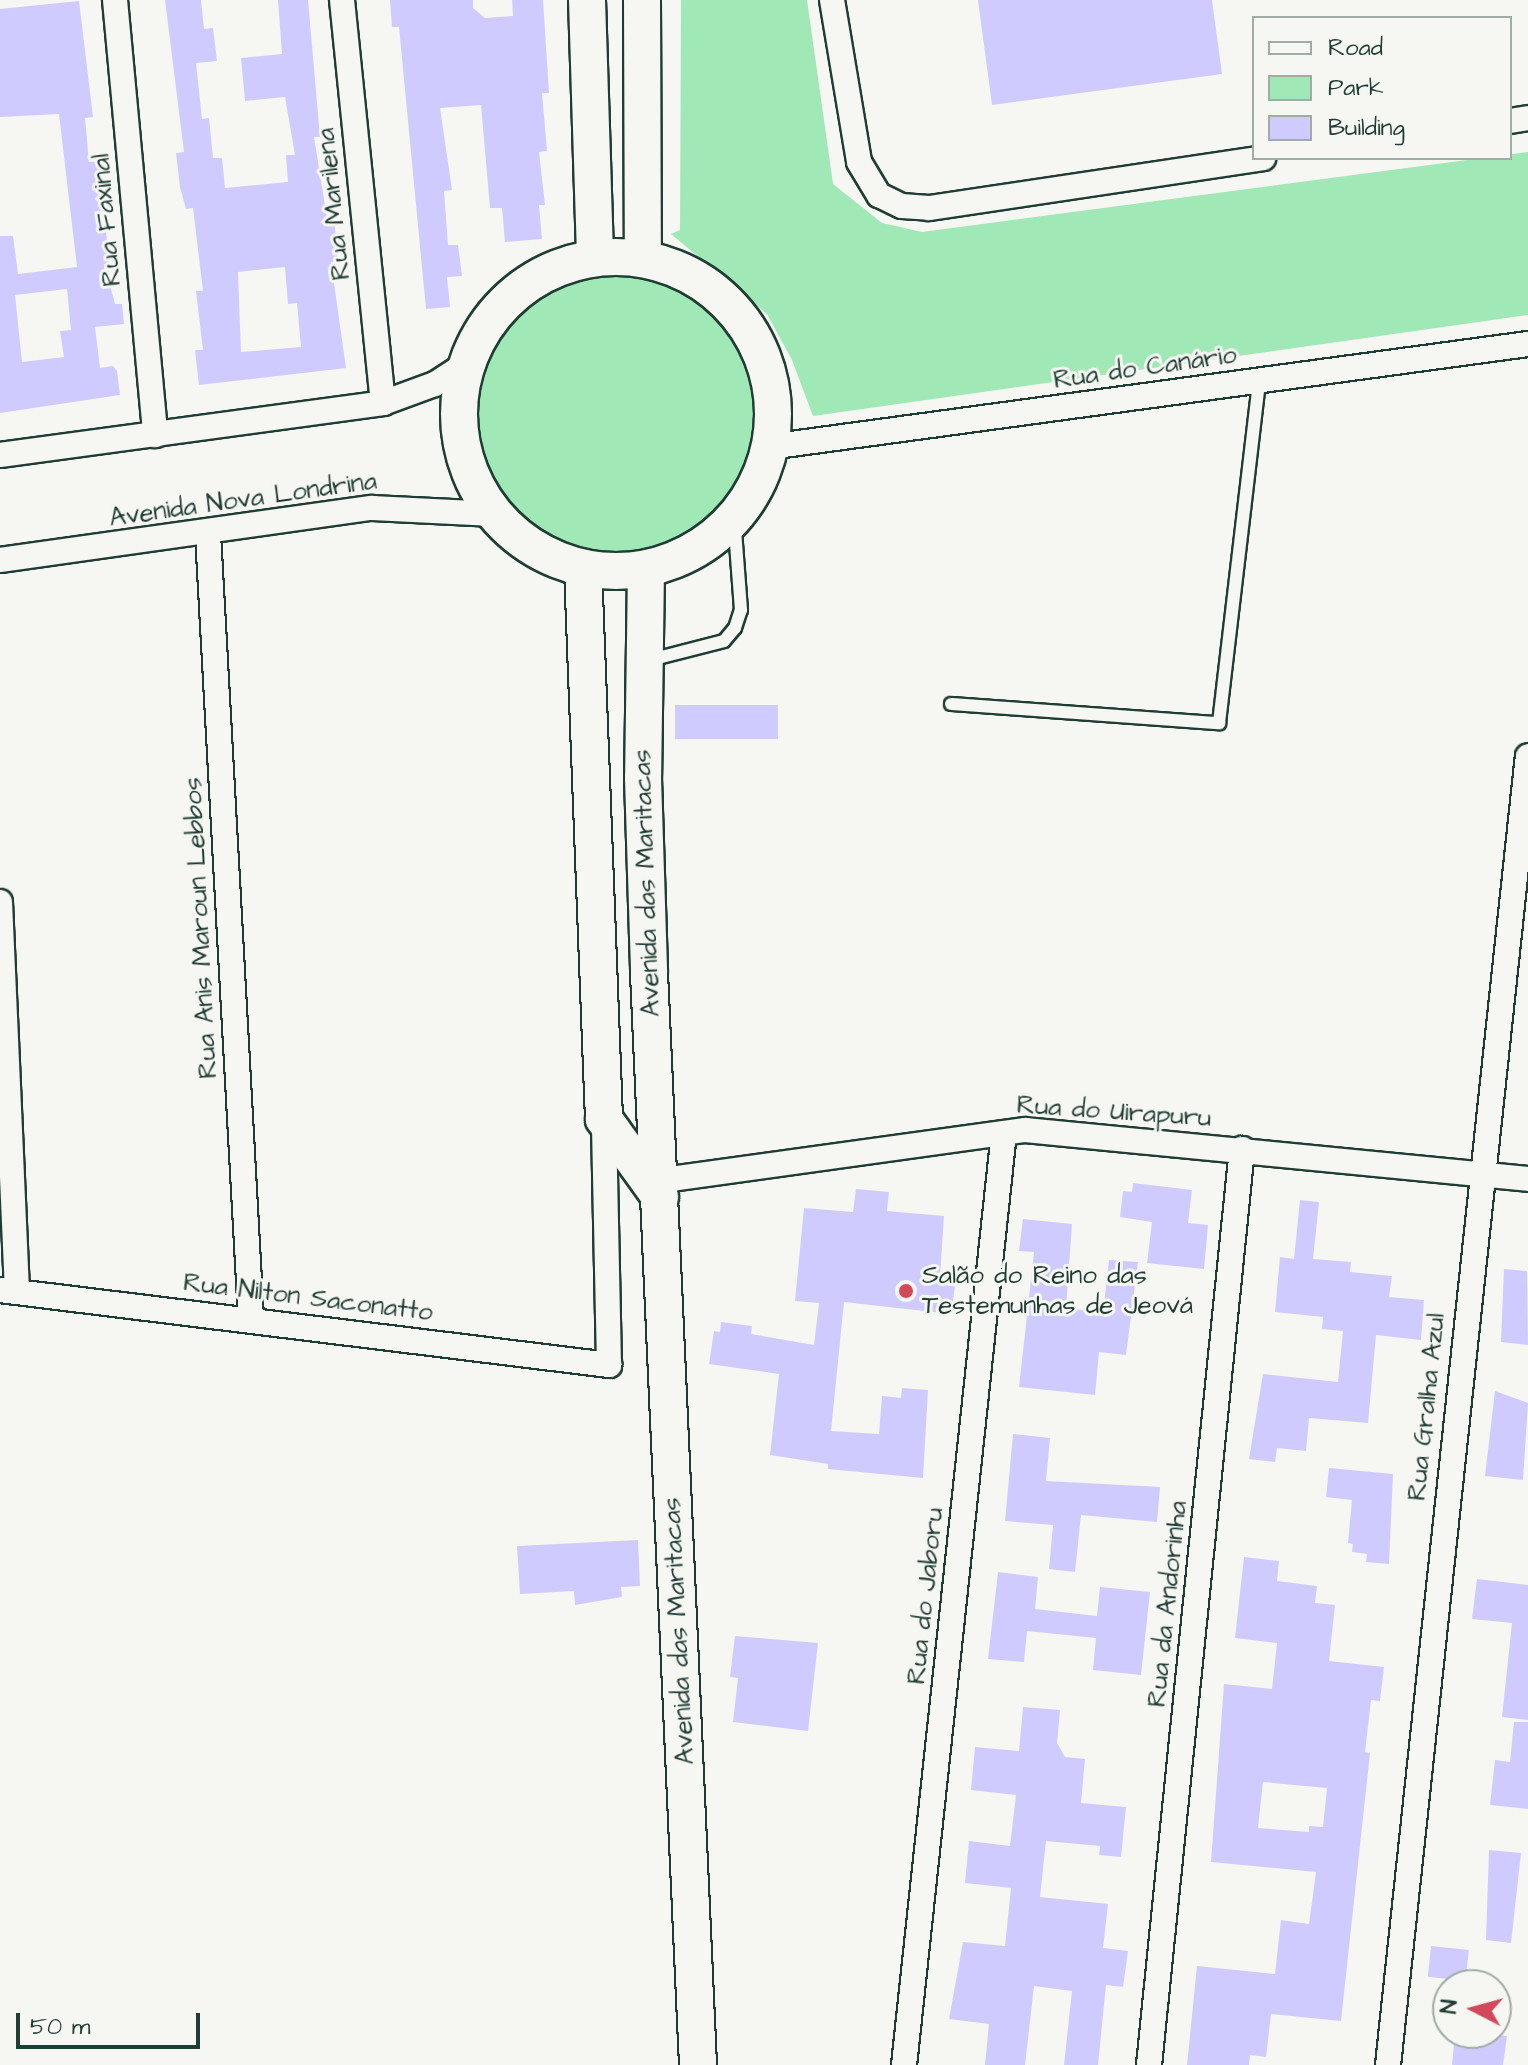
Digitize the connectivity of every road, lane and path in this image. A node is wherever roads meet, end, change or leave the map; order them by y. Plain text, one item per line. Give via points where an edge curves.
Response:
1 (115, 0) edge
2 (342, 0) edge
3 (587, 0) edge
4 (642, 0) edge
5 (832, 0) edge
6 (1252, 160) edge
7 (595, 258) junction
8 (643, 258) junction
9 (1528, 344) edge
10 (467, 363) junction
11 (1259, 381) junction
12 (383, 403) junction
13 (155, 435) junction
14 (769, 447) junction
15 (0, 455) edge
16 (494, 514) junction
17 (734, 517) junction
18 (208, 534) junction
19 (0, 560) edge
20 (583, 568) junction
21 (646, 569) junction
22 (643, 662) junction
23 (951, 704) dead end
24 (1528, 756) edge
25 (644, 800) junction
26 (593, 803) junction
27 (0, 902) edge
28 (604, 1119) junction
29 (1004, 1133) junction
30 (1242, 1149) junction
31 (1479, 1173) junction
32 (1528, 1179) edge
33 (656, 1187) junction
34 (8, 1291) edge
35 (251, 1319) junction
36 (609, 1365) joint
37 (698, 2065) edge
38 (904, 2065) edge
39 (1149, 2065) edge
40 (1388, 2065) edge

1 - 13 street, Rua Faxinal
2 - 12 street, Rua Marilena
3 - 7 street
4 - 8 street
5 - 6 street via 859,162 879,195 902,206 929,208
7 - 8 street
7 - 10 street via 538,277 507,299
8 - 14 street via 678,269 735,311 755,341 768,375
9 - 11 street, Rua do Canário
10 - 12 street via 435,384
10 - 16 street via 459,402 461,442 473,480
11 - 14 street, Rua do Canário
11 - 23 lane via 1219,723
12 - 13 street
13 - 15 street
14 - 17 street via 762,472
16 - 18 street, Avenida Nova Londrina via 372,508
16 - 20 street via 521,540
17 - 21 street via 694,550
17 - 22 lane via 741,610 735,628 724,641
18 - 19 street, Avenida Nova Londrina
18 - 35 street, Rua Anis Maroun Lebbos
20 - 21 street
20 - 26 street, Avenida das Maritacas
21 - 22 street, Avenida das Maritacas
22 - 25 street, Avenida das Maritacas
24 - 31 street, Rua Gralha Azul
25 - 26 street
25 - 33 street, Avenida das Maritacas
26 - 28 street, Avenida das Maritacas
27 - 34 street
28 - 33 street
28 - 36 street, Avenida das Maritacas
29 - 30 street, Rua do Uirapuru via 1025,1130
29 - 33 street, Rua do Uirapuru
29 - 38 street, Rua do Jaboru
30 - 31 street, Rua do Uirapuru
30 - 39 street, Rua da Andorinha
31 - 32 street, Rua do Uirapuru
31 - 40 street, Rua Gralha Azul
33 - 37 street, Avenida das Maritacas
34 - 35 street, Rua Nilton Saconatto
35 - 36 street, Rua Nilton Saconatto

